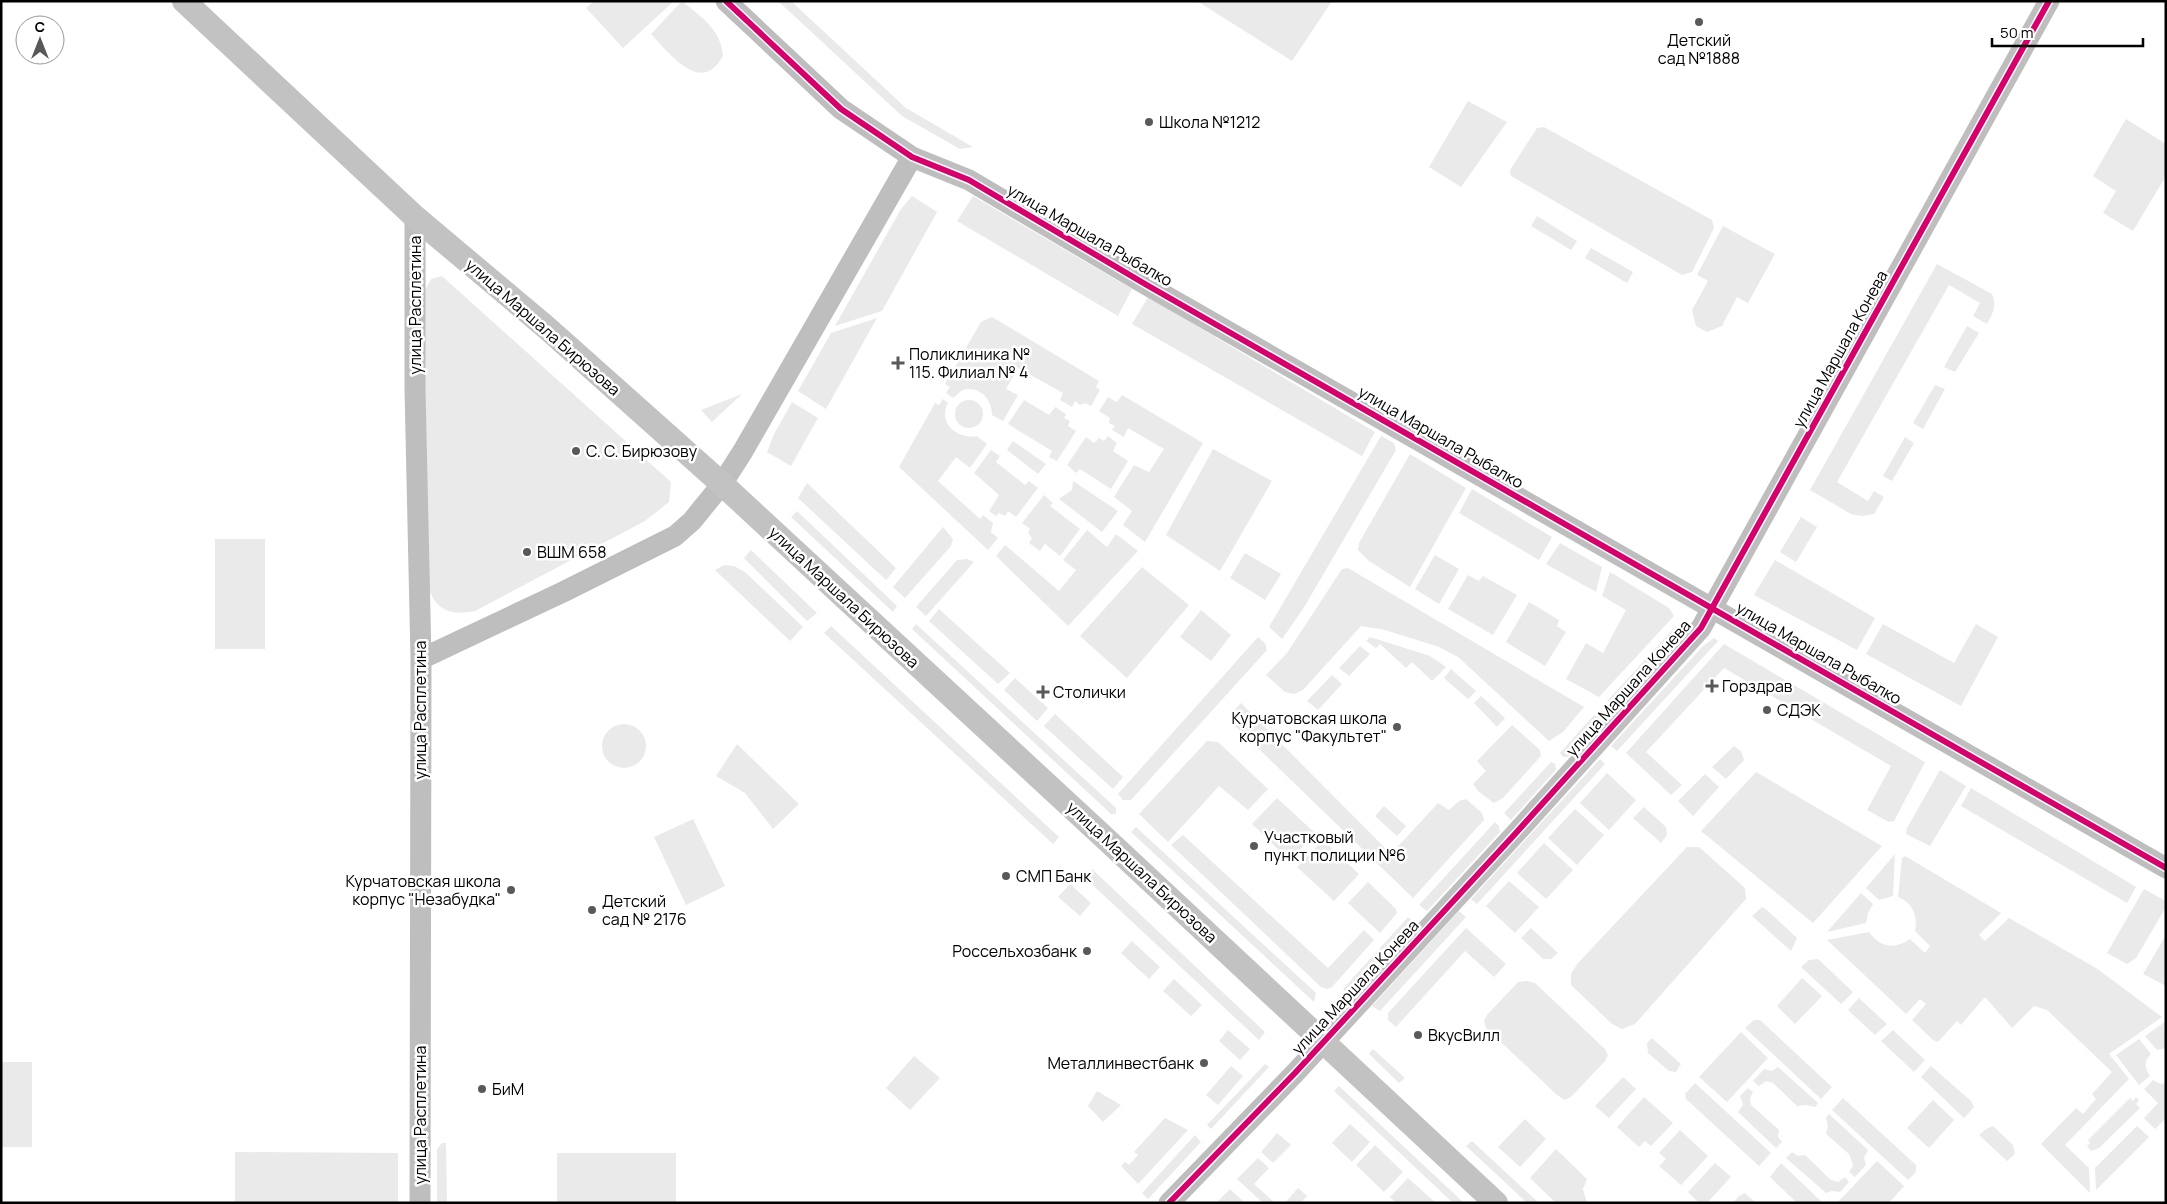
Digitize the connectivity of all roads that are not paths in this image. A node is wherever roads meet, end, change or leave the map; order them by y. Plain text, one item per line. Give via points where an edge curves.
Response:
1 (184, 1) edge
2 (726, 1) edge
3 (2049, 1) edge
4 (912, 157) junction
5 (415, 217) junction
6 (722, 484) junction
7 (1712, 607) junction
8 (421, 658) junction
9 (2166, 868) edge
10 (1323, 1042) junction
11 (420, 1203) edge
12 (1169, 1203) edge
13 (1496, 1203) edge

1 - 5 main road, улица Маршала Бирюзова
2 - 4 street, улица Маршала Рыбалко via 841,109
3 - 7 street, улица Маршала Конева
4 - 6 street
4 - 7 street, улица Маршала Рыбалко via 969,180 1151,288
5 - 6 main road, улица Маршала Бирюзова via 547,328
5 - 8 street, улица Расплетина
6 - 8 street via 692,521 675,536
6 - 10 main road, улица Маршала Бирюзова
7 - 9 street, улица Маршала Рыбалко
7 - 10 street, улица Маршала Конева via 1695,635
8 - 11 street, улица Расплетина
10 - 12 street, улица Маршала Конева
10 - 13 main road, улица Маршала Бирюзова

